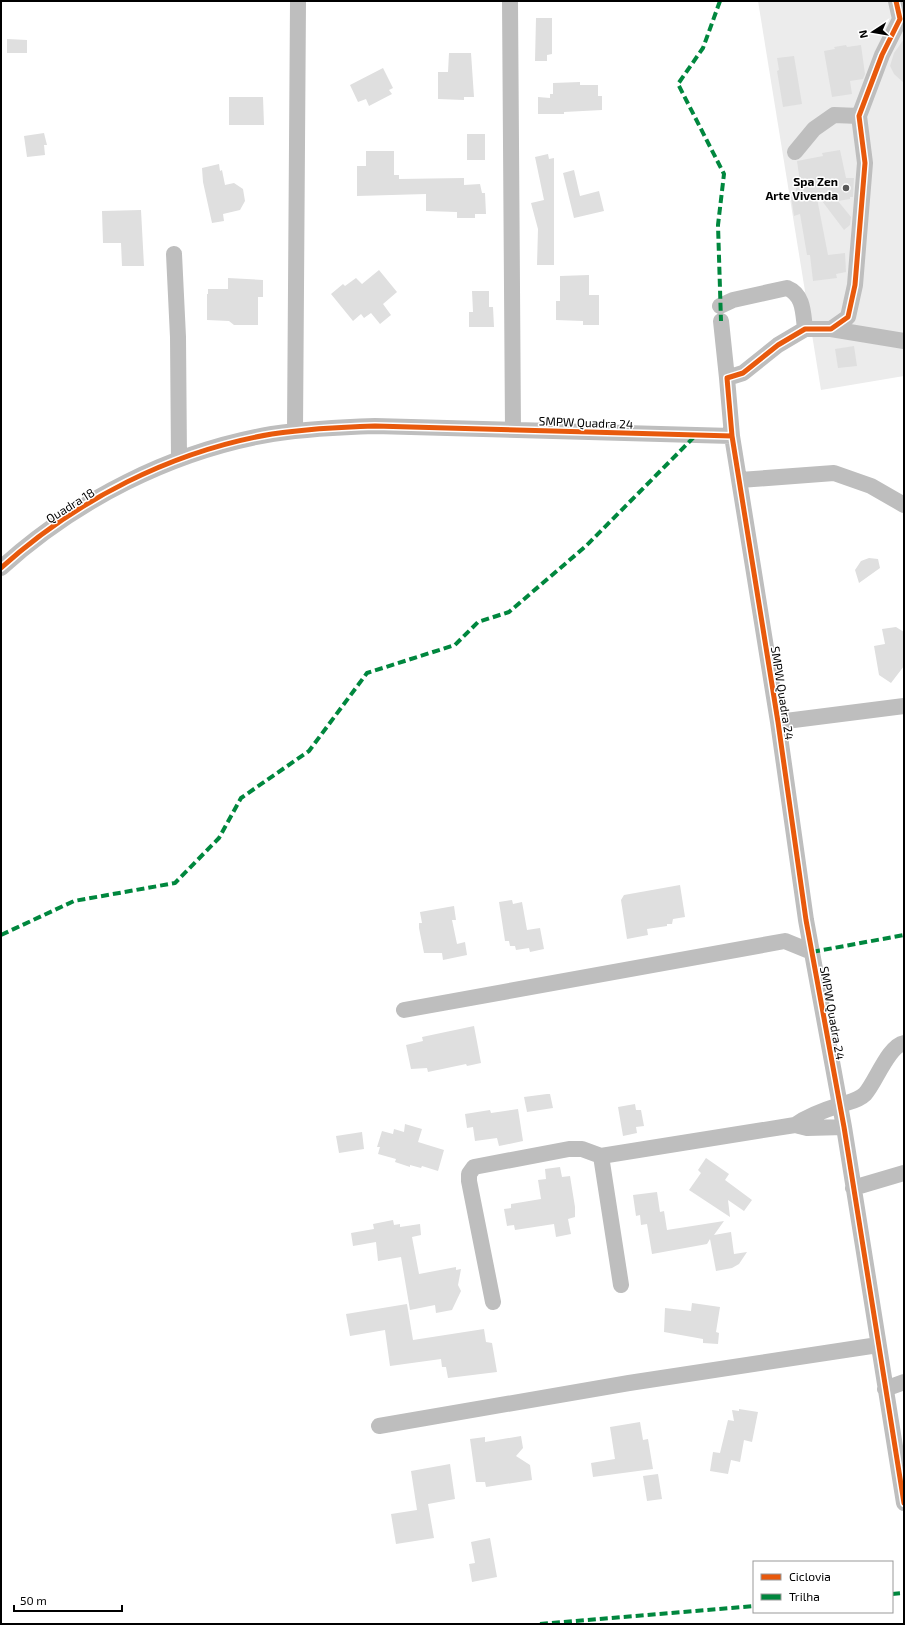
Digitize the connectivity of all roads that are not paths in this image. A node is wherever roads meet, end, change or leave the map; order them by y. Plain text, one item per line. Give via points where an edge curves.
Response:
1 (510, 1) edge
2 (896, 1) edge
3 (298, 2) dead end
4 (858, 116) junction
5 (795, 152) dead end
6 (174, 254) dead end
7 (805, 329) junction
8 (831, 329) junction
9 (904, 341) edge
10 (727, 378) junction
11 (513, 430) junction
12 (295, 431) junction
13 (732, 436) junction
14 (179, 459) junction
15 (740, 480) junction
16 (904, 505) edge
17 (1, 568) edge
18 (904, 706) edge
19 (778, 722) junction
20 (806, 920) junction
21 (785, 941) junction
22 (812, 952) junction
23 (404, 1010) dead end
24 (904, 1044) edge
25 (840, 1105) junction
26 (795, 1125) junction
27 (844, 1126) junction
28 (601, 1156) junction
29 (904, 1173) edge
30 (853, 1188) junction
31 (621, 1285) dead end
32 (493, 1302) dead end
33 (878, 1345) junction
34 (904, 1382) edge
35 (885, 1389) junction
36 (379, 1426) dead end
37 (904, 1503) edge

1 - 11 street
2 - 4 street via 900,19 882,55
3 - 12 street
4 - 5 street via 834,115 814,129
4 - 8 street via 865,163 855,285 848,317
6 - 14 street
7 - 8 street
7 - 10 street via 778,345 742,373
7 - 10 street via 801,302 794,291 786,288 733,300 721,314
8 - 9 street
10 - 13 street
11 - 12 street, SMPW Quadra 24 via 375,426
11 - 13 street, SMPW Quadra 24
12 - 14 street, SMPW Quadra 24 via 239,442
13 - 15 street, SMPW Quadra 24
14 - 17 street, Quadra 18 via 93,501 30,543
15 - 16 street via 834,473 871,486
15 - 19 street, SMPW Quadra 24
18 - 19 street
19 - 20 street, SMPW Quadra 24
20 - 21 street
20 - 22 street, SMPW Quadra 24
21 - 22 street
21 - 23 street
22 - 25 street, SMPW Quadra 24
24 - 25 street via 900,1044 892,1052 865,1093 857,1100
25 - 26 street
25 - 27 street, SMPW Quadra 24
26 - 27 street via 807,1128
26 - 28 street
27 - 30 street, SMPW Quadra 24
28 - 31 street
28 - 32 street via 582,1149 569,1149 480,1164 471,1169 470,1181
29 - 30 street
30 - 33 street, SMPW Quadra 24
33 - 35 street, SMPW Quadra 24
33 - 36 street via 629,1383
34 - 35 street
35 - 37 street, SMPW Quadra 24

